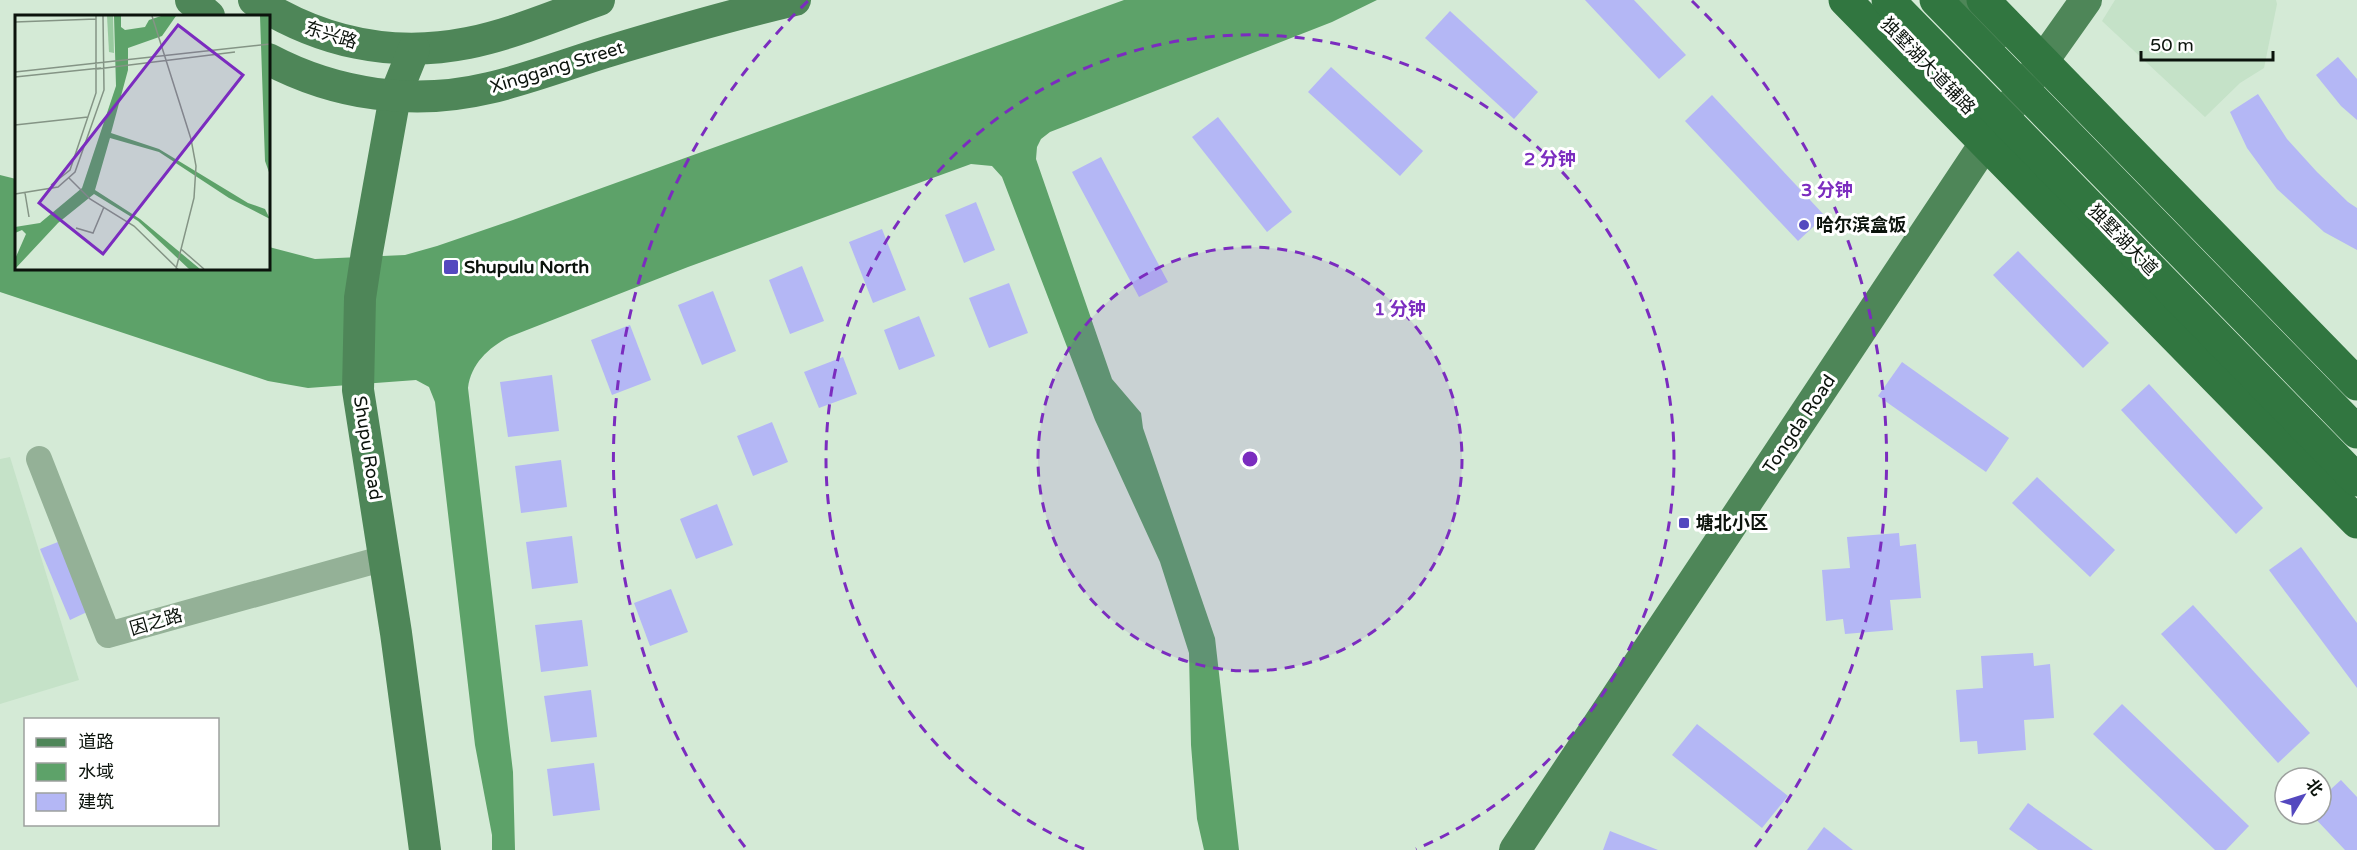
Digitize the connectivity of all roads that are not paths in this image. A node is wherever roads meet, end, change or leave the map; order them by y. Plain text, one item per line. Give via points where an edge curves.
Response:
1 (191, 0) edge
2 (254, 0) edge
3 (599, 0) edge
4 (753, 0) edge
5 (795, 0) edge
6 (1845, 0) edge
7 (1863, 0) edge
8 (1888, 0) edge
9 (1936, 0) edge
10 (1963, 0) edge
11 (1983, 0) edge
12 (2063, 0) edge
13 (2086, 0) edge
14 (208, 15) edge
15 (716, 19) junction
16 (414, 49) junction
17 (270, 60) edge
18 (2028, 67) junction
19 (395, 96) junction
20 (1986, 125) junction
21 (2357, 384) edge
22 (2357, 432) edge
23 (39, 459) dead end
24 (2357, 480) edge
25 (2357, 522) edge
26 (385, 558) junction
27 (425, 850) edge
28 (1492, 850) edge
29 (1515, 850) edge

1 - 14 main road
2 - 16 main road, 东兴路 via 329,37 357,44
3 - 16 main road via 470,43
4 - 15 main road, Xinggang Street
5 - 15 main road, Xinggang Street
6 - 25 highway
7 - 20 main road, 独墅湖大道辅路
8 - 24 highway, 独墅湖大道
9 - 22 highway, 独墅湖大道
10 - 18 main road
11 - 21 highway
12 - 18 main road, Tongda Road
13 - 18 main road, Tongda Road
15 - 19 main road, Xinggang Street via 490,88 443,96
16 - 19 main road, Shupu Road
17 - 19 main road via 325,83
18 - 20 main road, Tongda Road
19 - 26 main road, Shupu Road via 360,298 358,390
20 - 28 main road, Tongda Road
20 - 29 main road, Tongda Road
23 - 26 street, 因之路 via 108,635
26 - 27 main road, Shupu Road

